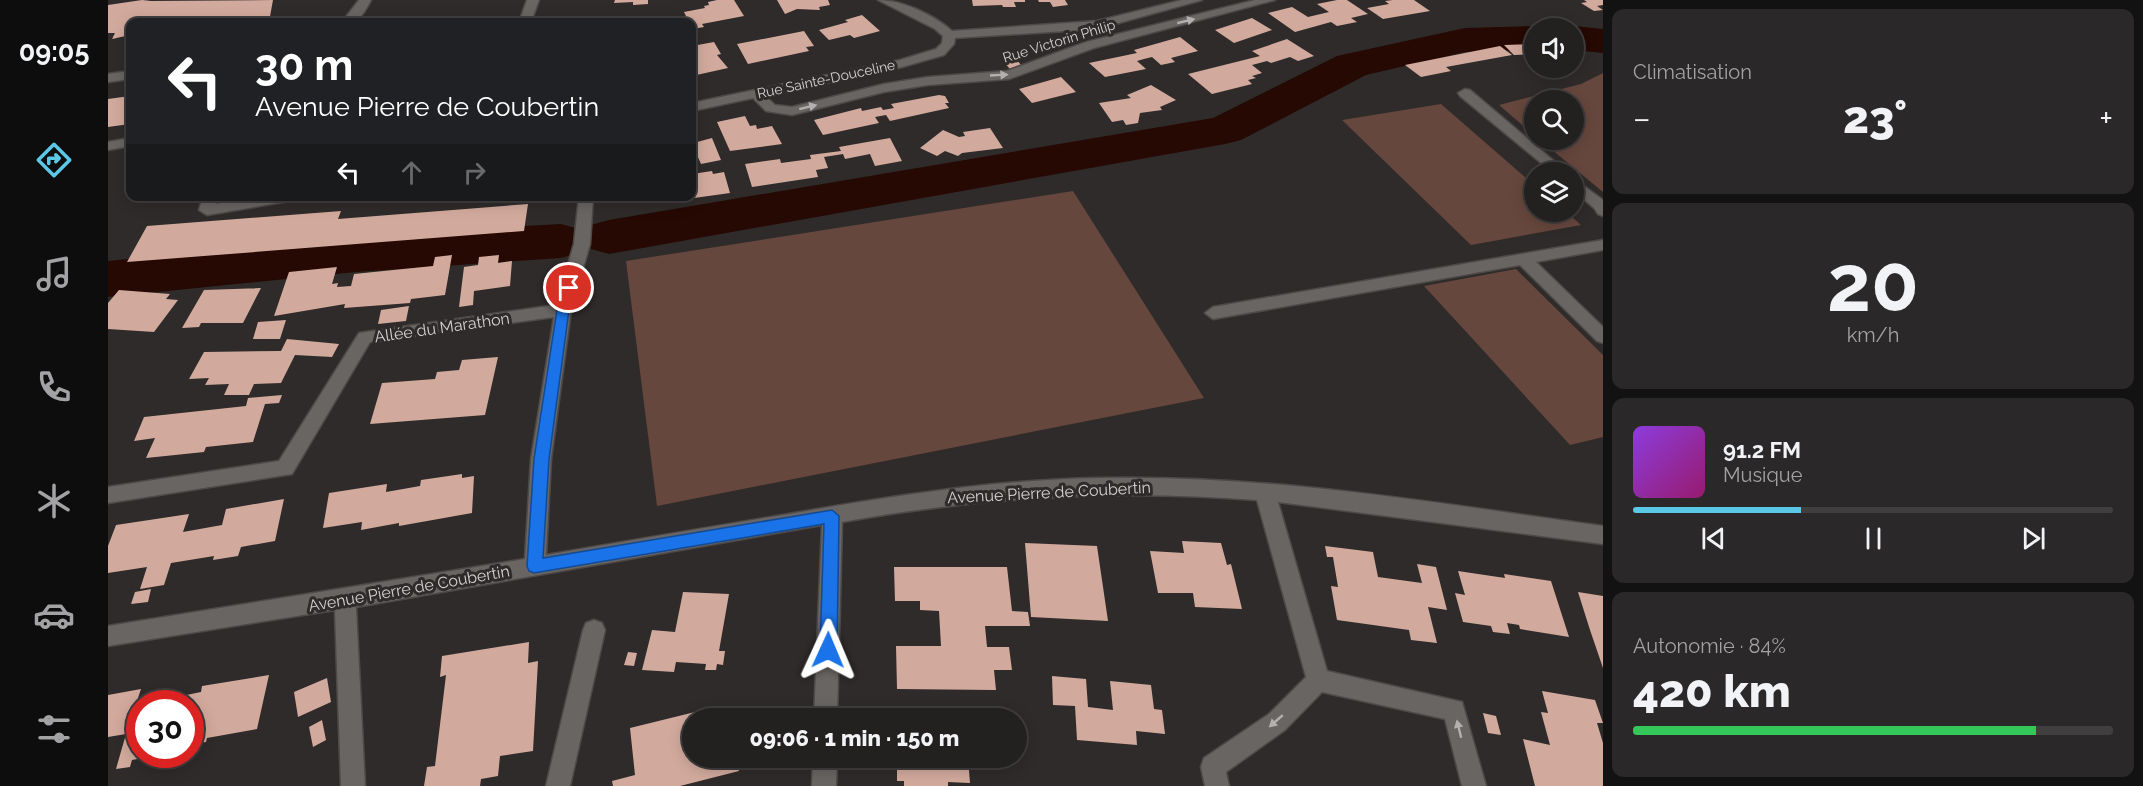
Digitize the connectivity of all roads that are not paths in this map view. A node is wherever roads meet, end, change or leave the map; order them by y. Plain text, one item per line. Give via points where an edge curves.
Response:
1 (365, 0) edge
2 (533, 0) edge
3 (884, 0) edge
4 (1196, 0) edge
5 (1269, 0) edge
6 (353, 18) edge
7 (526, 18) edge
8 (949, 35) junction
9 (126, 76) edge
10 (108, 78) edge
11 (1465, 93) dead end
12 (756, 94) junction
13 (696, 106) edge
14 (126, 143) edge
15 (108, 146) edge
16 (1548, 162) edge
17 (1584, 192) edge
18 (210, 201) edge
19 (260, 201) edge
20 (586, 201) edge
21 (1603, 212) edge
22 (1603, 245) edge
23 (1524, 259) junction
24 (563, 310) junction
25 (1213, 313) dead end
26 (1603, 337) edge
27 (1265, 492) junction
28 (108, 495) edge
29 (832, 516) junction
30 (1603, 535) edge
31 (534, 566) junction
32 (345, 599) junction
33 (594, 630) dead end
34 (108, 636) edge
35 (1318, 680) junction
36 (826, 708) edge
37 (825, 768) edge
38 (352, 786) edge
39 (558, 786) edge
40 (824, 786) edge
41 (1217, 786) edge
42 (1474, 786) edge

1 - 6 street
2 - 7 street
3 - 8 street via 939,26
4 - 8 street via 1097,25
12 -> 5 street, Rue Victorin Philip via 771,108 792,111 910,84 1010,75 1090,45
8 - 12 street, Rue Sainte-Douceline via 948,44 940,52
9 - 10 street
11 - 16 street
12 - 13 street, Rue Sainte-Douceline
14 - 15 street
17 - 21 street
18 - 19 street via 207,210
20 - 24 street via 582,244
22 - 23 street
23 - 25 street
23 - 26 street
24 - 28 street, Allée du Marathon via 365,337 285,468
24 - 31 street via 541,459
27 - 29 street, Avenue Pierre de Coubertin via 1157,486 1051,489 980,493
27 - 30 street, Avenue Pierre de Coubertin
27 - 35 street
29 - 31 street, Avenue Pierre de Coubertin
29 - 36 street
31 - 32 street, Avenue Pierre de Coubertin
32 - 34 street, Avenue Pierre de Coubertin
32 - 38 street
33 - 39 street
35 -> 41 street via 1277,722 1213,767
42 -> 35 street via 1455,710
37 - 40 street

